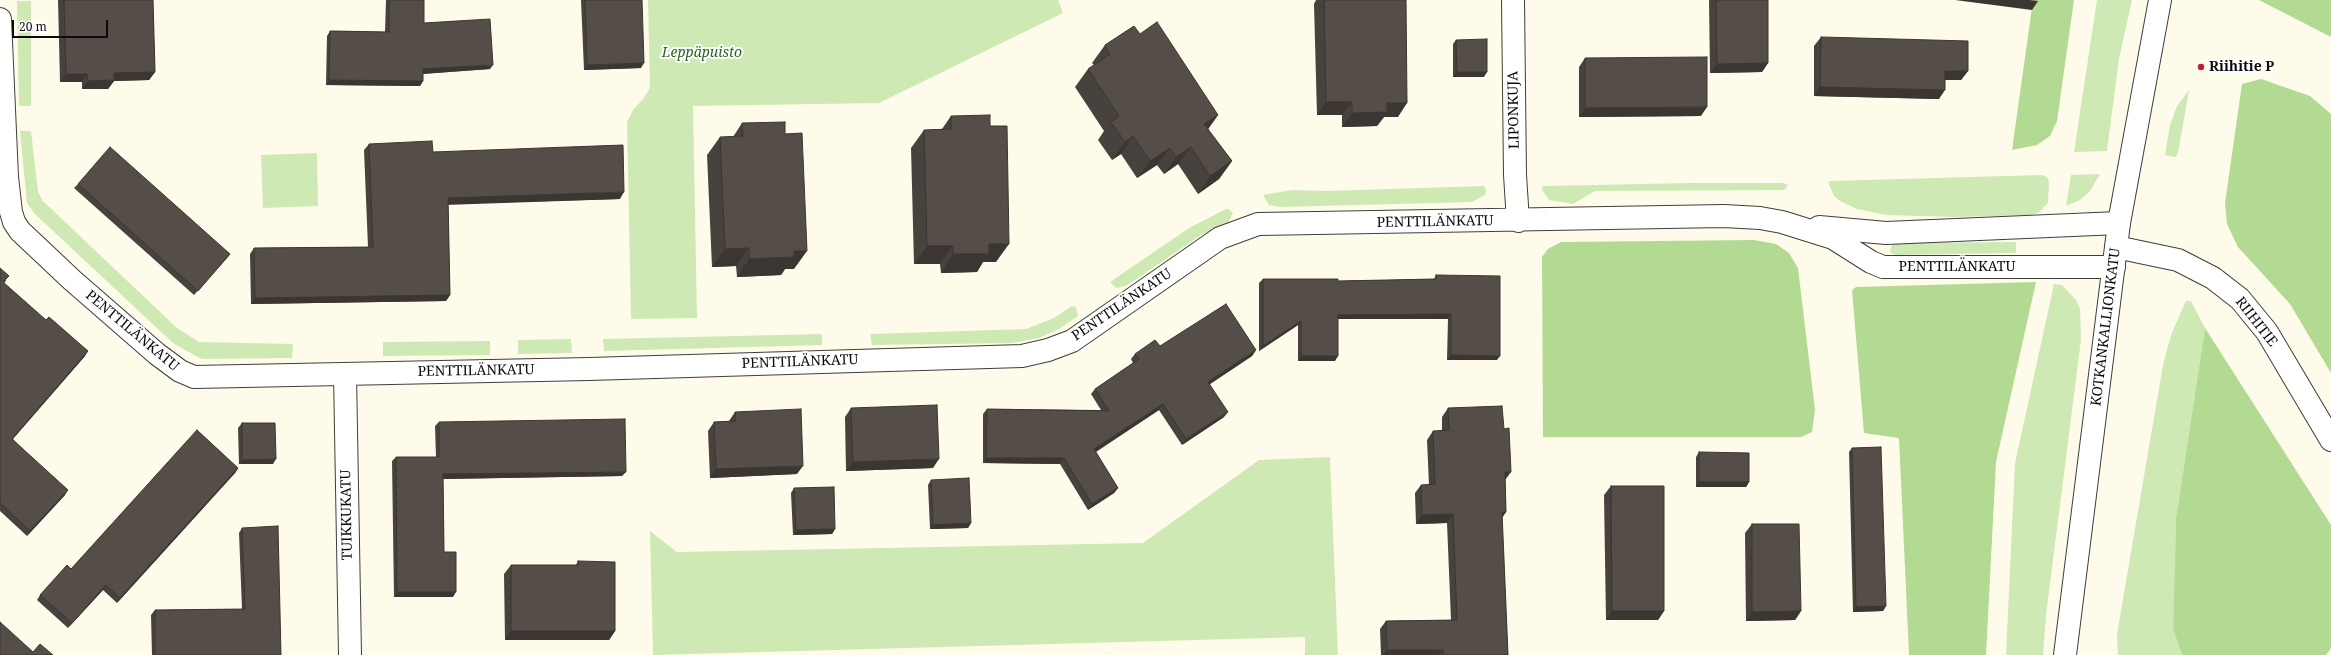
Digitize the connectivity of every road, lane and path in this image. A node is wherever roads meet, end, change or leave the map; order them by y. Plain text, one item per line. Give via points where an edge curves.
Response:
1 (1513, 0) edge
2 (2160, 0) edge
3 (0, 19) edge
4 (1518, 221) junction
5 (2119, 223) junction
6 (1810, 230) junction
7 (2115, 257) junction
8 (345, 374) junction
9 (2331, 440) edge
10 (350, 655) edge
11 (2064, 655) edge

1 - 4 street, LIPONKUJA
2 - 5 street, KOTKANKALLIONKATU
3 - 8 street, PENTTILÄNKATU via 7,178 11,212 20,231 89,295 162,358 186,375
4 - 6 street, PENTTILÄNKATU via 1724,216 1760,218
4 - 8 street, PENTTILÄNKATU via 1258,224 1220,238 1072,341 1022,356
5 - 6 street, PENTTILÄNKATU via 1886,233 1833,227
5 - 7 street, KOTKANKALLIONKATU
6 - 7 street, PENTTILÄNKATU via 1833,238 1870,262 1883,267
7 - 9 street, RIIHITIE via 2178,260 2213,278 2240,299 2267,332
7 - 11 street, KOTKANKALLIONKATU
8 - 10 street, TUIKKUKATU

